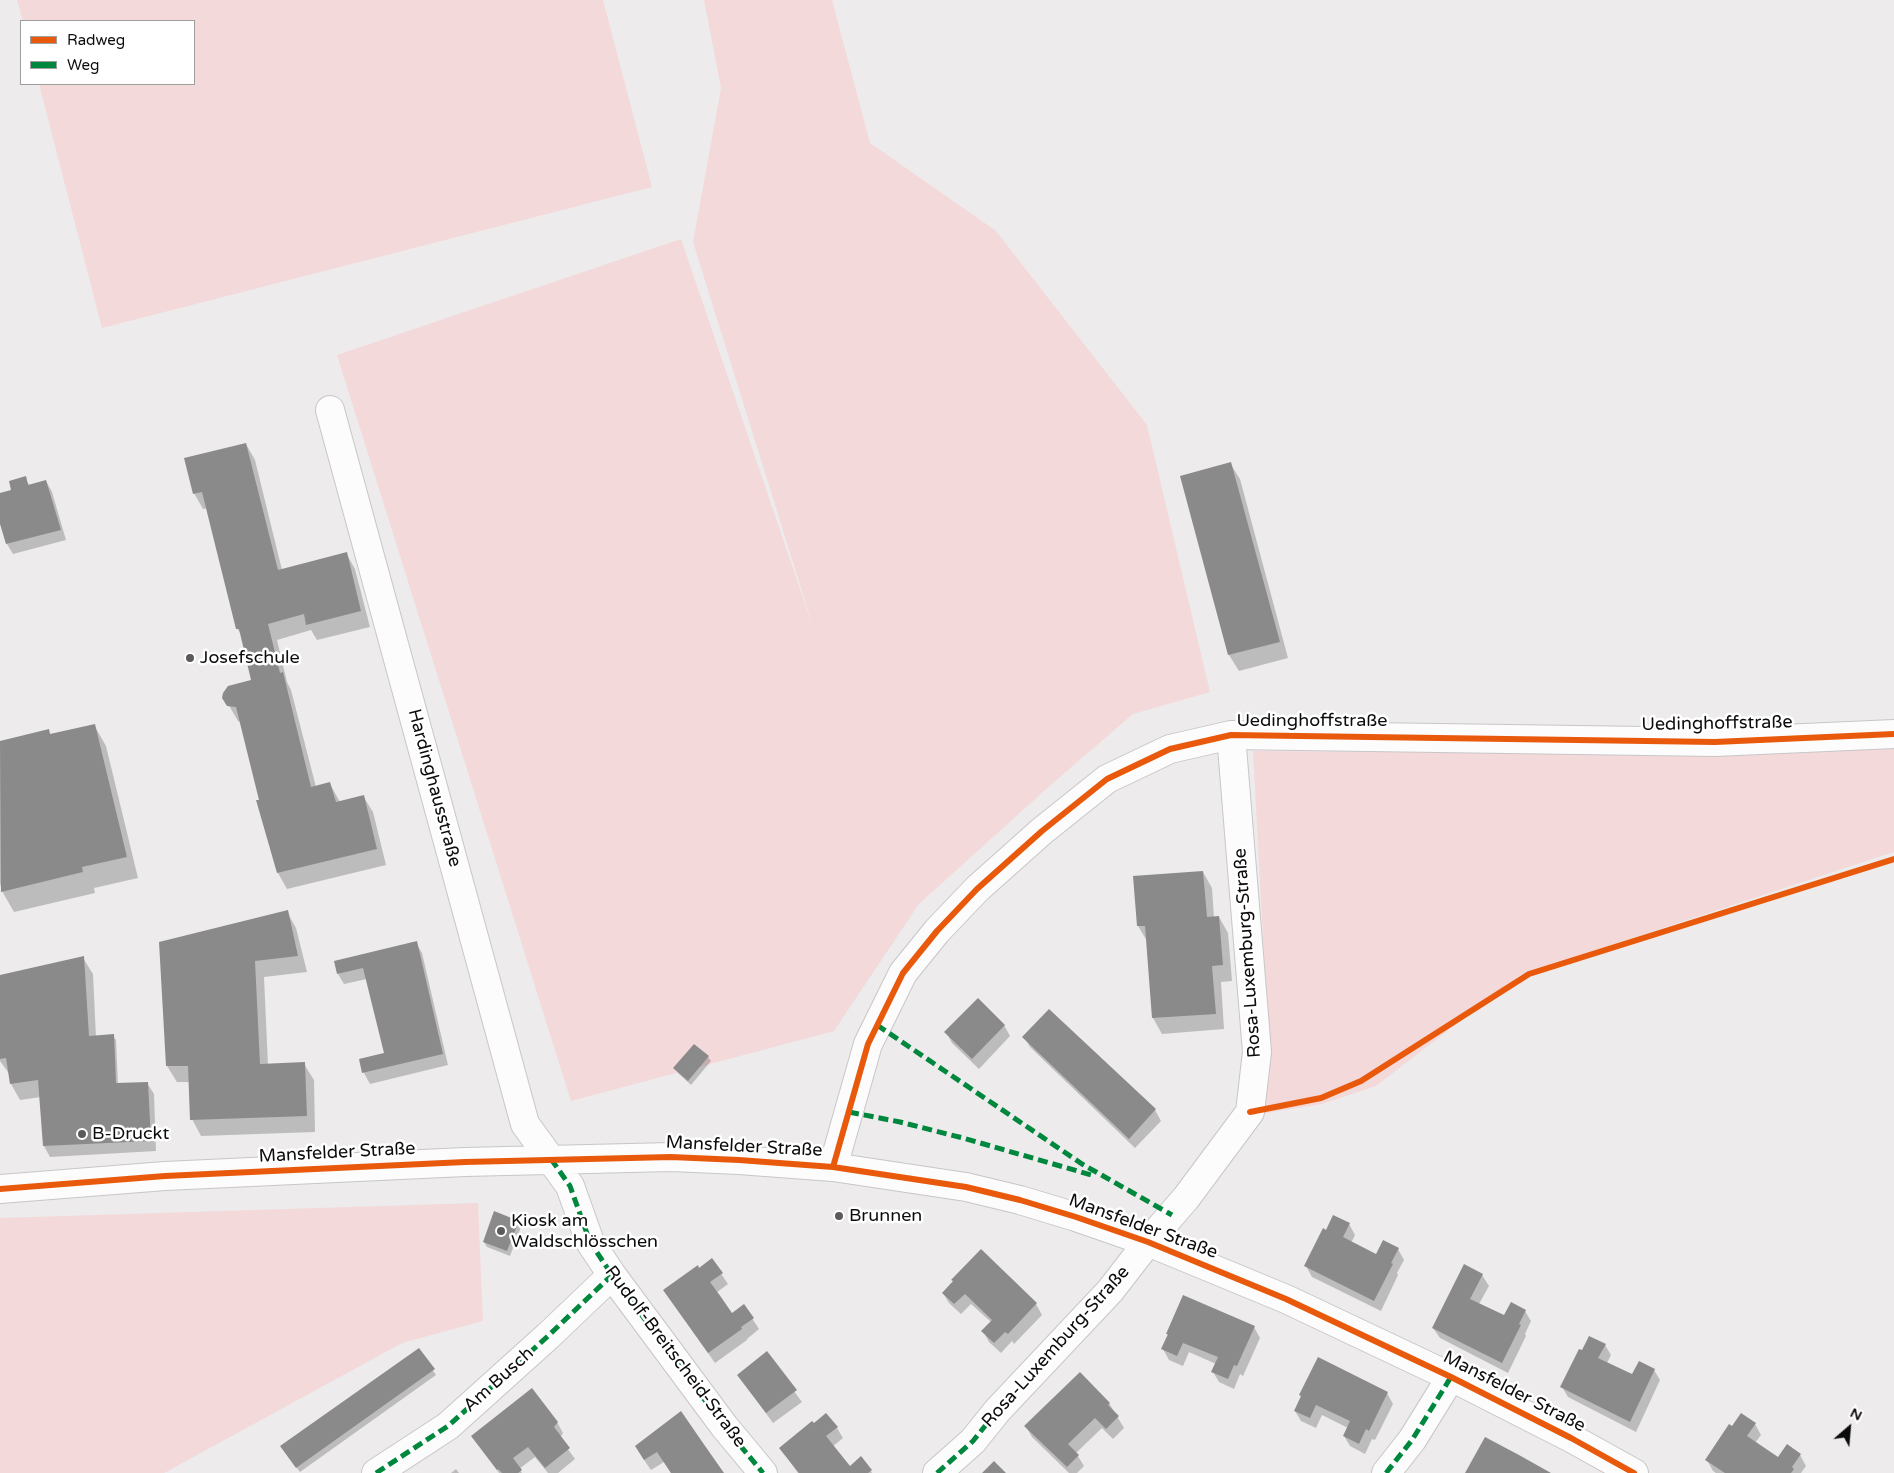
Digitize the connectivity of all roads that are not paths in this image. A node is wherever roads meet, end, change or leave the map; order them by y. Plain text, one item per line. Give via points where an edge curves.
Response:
1 (330, 410) dead end
2 (1894, 734) edge
3 (1231, 735) junction
4 (551, 1160) junction
5 (833, 1167) junction
6 (0, 1189) edge
7 (1148, 1242) junction
8 (612, 1275) junction
9 (1451, 1377) junction
10 (376, 1473) edge
11 (763, 1473) edge
12 (937, 1473) edge
13 (1386, 1473) edge
14 (1634, 1473) edge

1 - 4 street, Hardinghausstraße via 525,1124
2 - 3 street, Uedinghoffstraße via 1715,742
3 - 5 street, Uedinghoffstraße via 1170,749 1108,779 977,889 937,931 903,973 868,1044
3 - 7 street, Rosa-Luxemburg-Straße via 1257,1052 1250,1112 1186,1198
4 - 5 street, Mansfelder Straße via 671,1157
4 - 6 street, Mansfelder Straße via 165,1176
4 - 8 street, Rudolf-Breitscheid-Straße via 570,1186 590,1242
5 - 7 street, Mansfelder Straße via 975,1189 1076,1217
7 - 9 street, Mansfelder Straße via 1286,1298
7 - 12 street, Rosa-Luxemburg-Straße via 1110,1292 997,1410 973,1441
8 - 10 street, Am Busch via 448,1426
8 - 11 street, Rudolf-Breitscheid-Straße via 724,1426
9 - 13 street via 1412,1440
9 - 14 street, Mansfelder Straße

